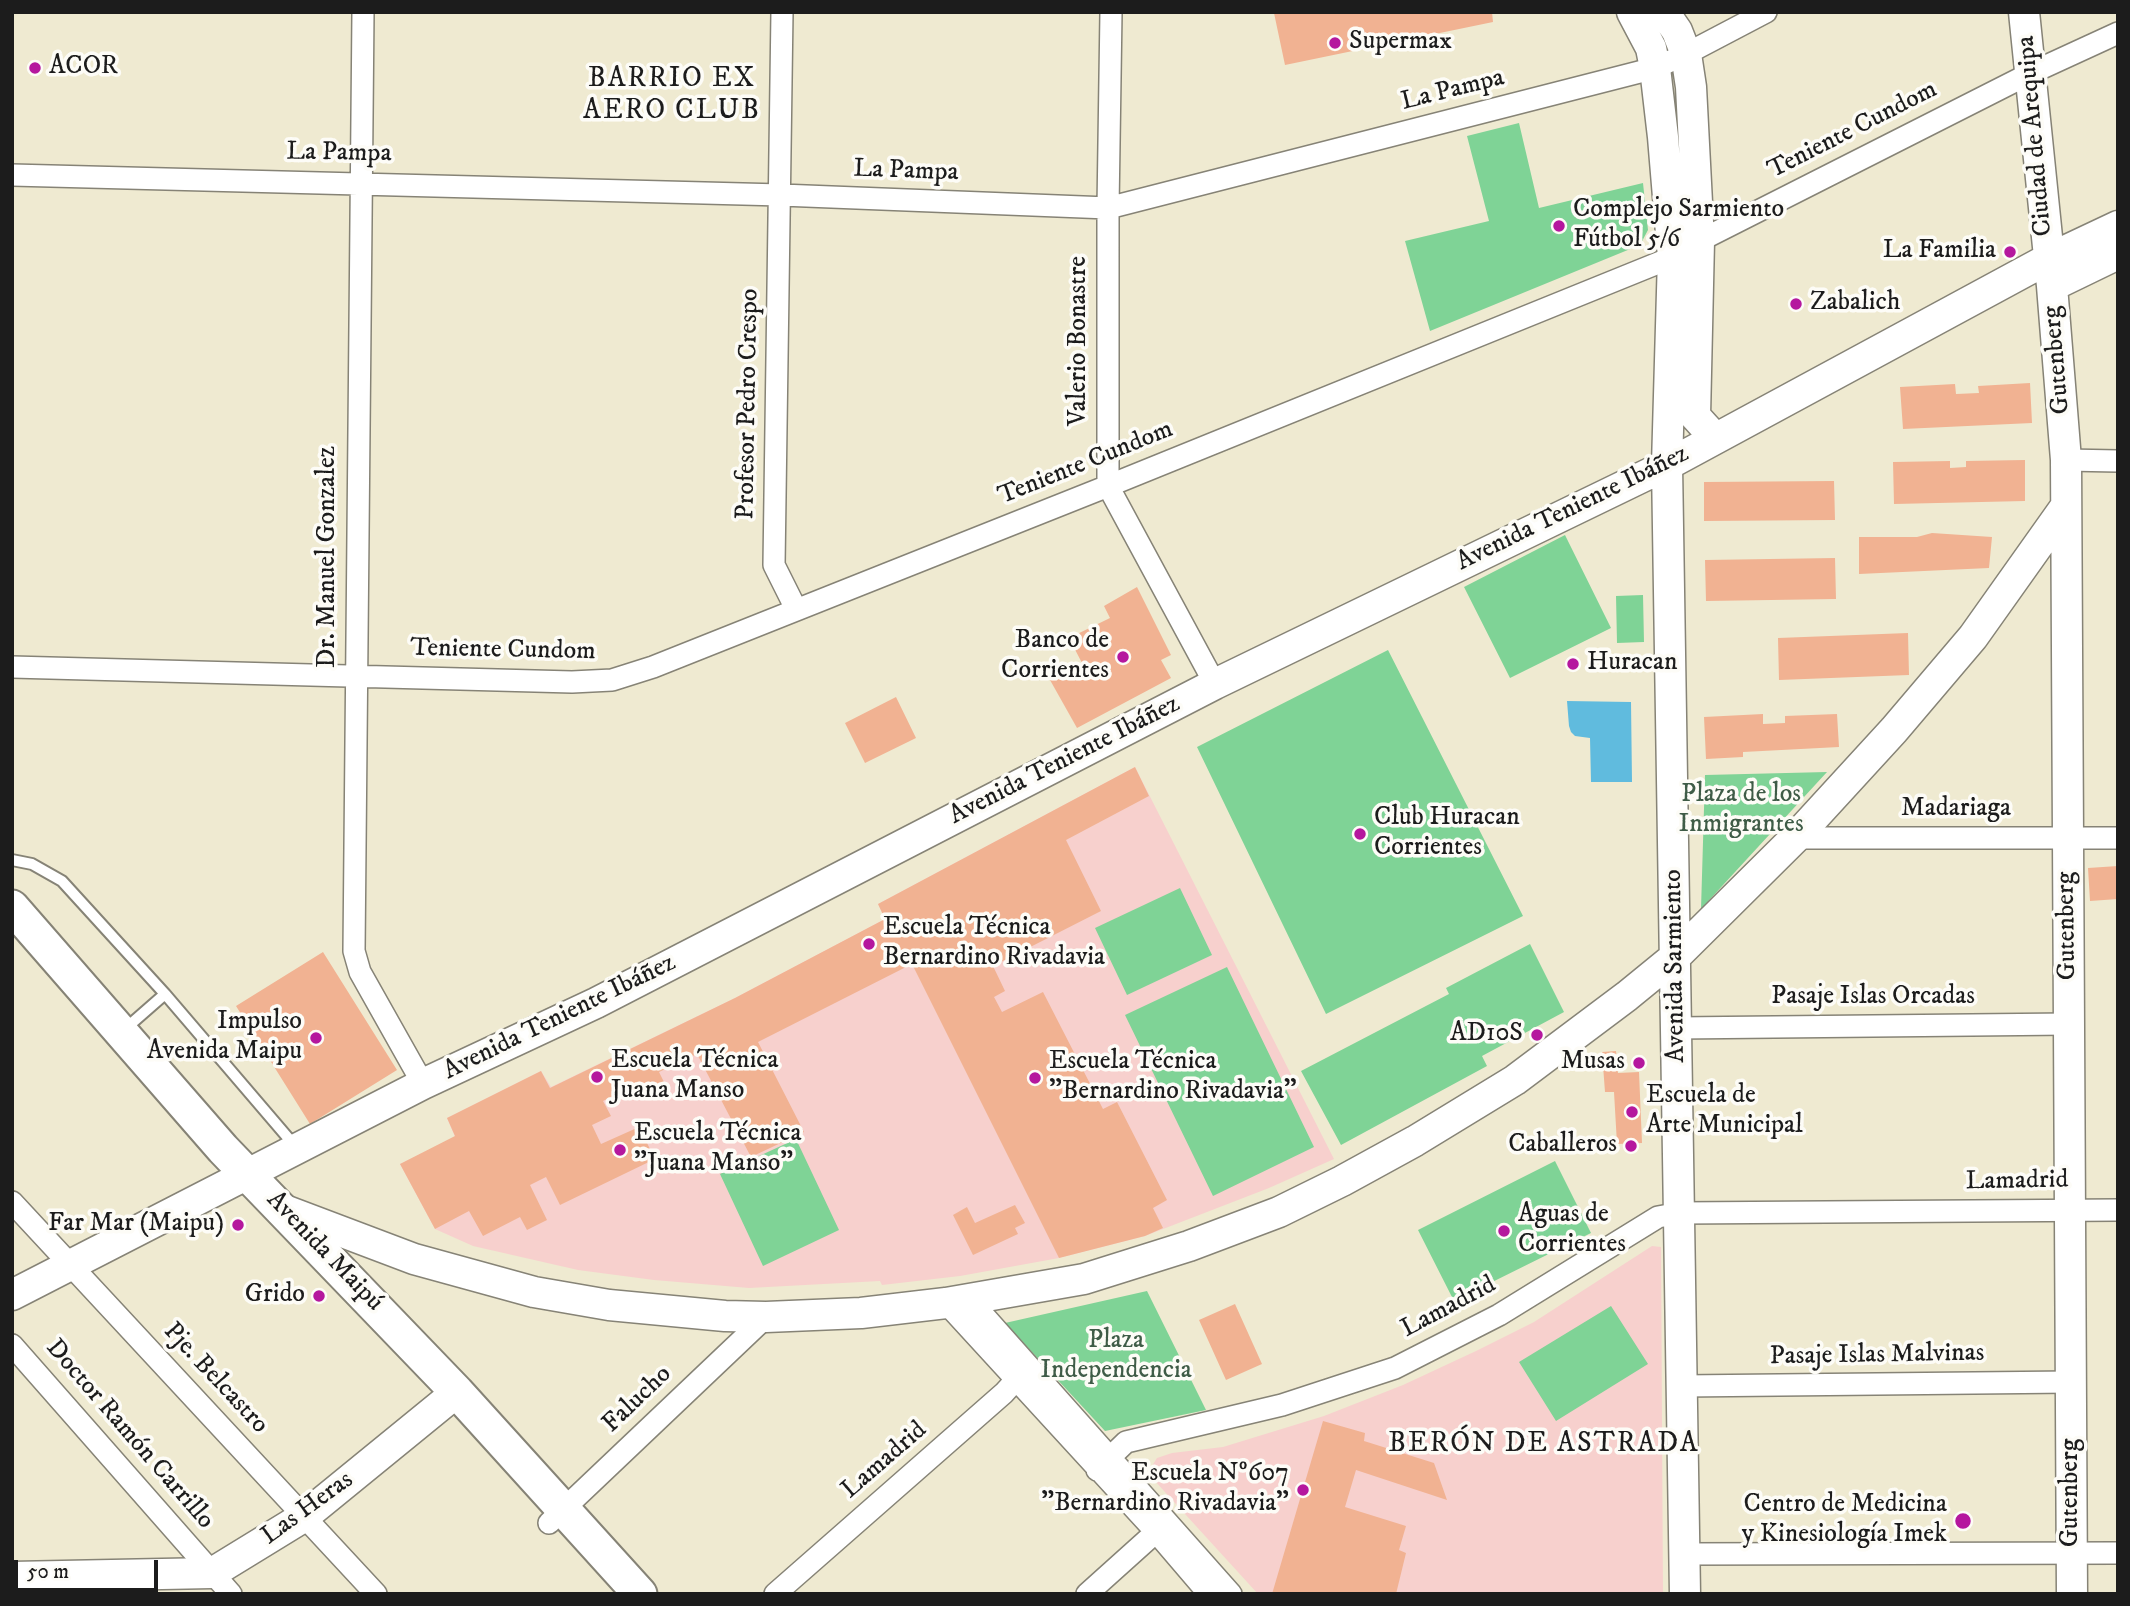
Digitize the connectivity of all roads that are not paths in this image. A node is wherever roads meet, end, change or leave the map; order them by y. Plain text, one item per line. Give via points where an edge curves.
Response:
1 (363, 12) edge
2 (782, 12) edge
3 (1111, 12) edge
4 (1632, 12) edge
5 (1664, 12) edge
6 (1766, 12) edge
7 (2024, 12) edge
8 (2118, 33) edge
9 (1686, 54) junction
10 (1655, 68) junction
11 (2031, 73) junction
12 (12, 175) edge
13 (361, 182) junction
14 (780, 195) junction
15 (1108, 208) junction
16 (2118, 226) edge
17 (1699, 241) junction
18 (2118, 254) edge
19 (1672, 257) junction
20 (2050, 272) junction
21 (1715, 438) junction
22 (2066, 460) junction
23 (2118, 461) edge
24 (1667, 465) junction
25 (1108, 486) junction
26 (2066, 506) junction
27 (796, 608) junction
28 (12, 667) edge
29 (356, 676) junction
30 (1215, 684) junction
31 (1795, 838) junction
32 (2067, 838) junction
33 (2118, 838) edge
34 (12, 860) edge
35 (12, 907) edge
36 (12, 930) edge
37 (1676, 956) junction
38 (165, 994) junction
39 (2069, 1024) junction
40 (1677, 1028) junction
41 (121, 1032) junction
42 (423, 1084) junction
43 (296, 1148) junction
44 (240, 1177) junction
45 (12, 1202) edge
46 (2071, 1209) junction
47 (283, 1210) junction
48 (2118, 1210) edge
49 (1681, 1213) junction
50 (70, 1264) junction
51 (12, 1295) edge
52 (958, 1302) junction
53 (766, 1317) junction
54 (12, 1345) edge
55 (1022, 1373) junction
56 (2071, 1382) junction
57 (1682, 1386) junction
58 (449, 1399) junction
59 (1104, 1464) junction
60 (305, 1516) junction
61 (556, 1517) junction
62 (1162, 1527) junction
63 (2072, 1553) junction
64 (2118, 1553) edge
65 (1684, 1554) junction
66 (12, 1577) edge
67 (222, 1583) edge
68 (376, 1594) edge
69 (613, 1594) edge
70 (640, 1594) edge
71 (775, 1594) edge
72 (1087, 1594) edge
73 (1209, 1594) edge
74 (1231, 1594) edge
75 (1685, 1594) edge
76 (2072, 1594) edge

1 - 13 street, Dr. Manuel Gonzalez
2 - 14 street, Profesor Pedro Crespo
3 - 15 street, Valerio Bonastre
4 - 10 main road, Avenida Sarmiento via 1651,48
5 - 9 main road
6 - 9 street, La Pampa
7 - 11 main road, Ciudad de Arequipa
8 - 11 street, Teniente Cundom
9 - 10 street, La Pampa
9 - 17 main road
10 - 15 street, La Pampa
10 - 19 main road, Avenida Sarmiento
11 - 17 street, Teniente Cundom
11 - 20 main road, Ciudad de Arequipa
12 - 13 street, La Pampa
13 - 14 street, La Pampa
13 - 29 street, Dr. Manuel Gonzalez
14 - 15 street, La Pampa
14 - 27 street, Profesor Pedro Crespo via 774,565
15 - 25 street, Valerio Bonastre
16 - 20 main road, Avenida Teniente Ibáñez
17 - 19 street, Teniente Cundom
17 - 21 main road via 1695,416
18 - 20 main road, Avenida Teniente Ibáñez
19 - 24 main road, Avenida Sarmiento
19 - 25 street, Teniente Cundom
20 - 21 main road, Avenida Teniente Ibáñez
20 - 22 main road, Gutenberg
21 - 24 main road, Avenida Teniente Ibáñez
22 - 23 street
22 - 26 main road, Gutenberg
24 - 30 main road, Avenida Teniente Ibáñez
24 - 37 main road, Avenida Sarmiento
25 - 27 street, Teniente Cundom
25 - 30 street, Valerio Bonastre
26 - 31 main road via 1973,638
26 - 32 main road, Gutenberg
27 - 29 street, Teniente Cundom via 612,680
28 - 29 street, Teniente Cundom
29 - 42 street, Dr. Manuel Gonzalez via 354,951 360,972
30 - 42 main road, Avenida Teniente Ibáñez via 596,1003
31 - 32 street, Madariaga
31 - 37 main road
32 - 33 street, Madariaga
32 - 39 main road, Gutenberg
34 - 38 lane via 32,864 62,881
35 - 41 main road, Avenida Maipú
36 - 44 main road, Avenida Maipú
37 - 40 main road, Avenida Sarmiento
37 - 52 main road via 1515,1080 1415,1141 1279,1212 1084,1279
38 - 41 lane
38 - 43 lane
39 - 40 street, Pasaje Islas Orcadas
39 - 46 main road, Gutenberg
40 - 49 main road, Avenida Sarmiento
41 - 44 main road, Avenida Maipú
42 - 43 main road, Avenida Teniente Ibáñez
43 - 44 main road, Avenida Teniente Ibáñez
44 - 47 main road, Avenida Maipú
44 - 50 main road, Avenida Teniente Ibáñez
44 - 58 main road, Avenida Maipú
45 - 50 street, Pje. Belcastro
46 - 48 street, Lamadrid
46 - 49 street, Lamadrid
46 - 56 main road, Gutenberg
47 - 53 main road via 414,1259 534,1292 608,1305
47 - 58 main road, Avenida Maipú
49 - 57 main road, Avenida Sarmiento
49 - 59 street, Lamadrid via 1658,1217 1499,1315 1395,1368 1282,1405 1126,1441
50 - 51 main road, Avenida Teniente Ibáñez
50 - 60 street, Pje. Belcastro
52 - 53 main road
52 - 55 street
53 - 61 street, Falucho
54 - 67 street, Doctor Ramón Carrillo
55 - 59 street
55 - 71 street, Lamadrid
56 - 57 street, Pasaje Islas Malvinas
56 - 63 main road, Gutenberg
57 - 65 main road, Avenida Sarmiento
58 - 60 main road, Las Heras
58 - 61 main road, Avenida Maipú
59 - 62 street
60 - 67 main road, Las Heras
60 - 68 street, Pje. Belcastro
61 - 69 main road, Avenida Maipú
61 - 70 main road, Avenida Maipú
62 - 72 street
62 - 73 street
62 - 74 street
63 - 64 street
63 - 65 street
63 - 76 main road, Gutenberg
65 - 75 main road, Avenida Sarmiento
66 - 67 main road

